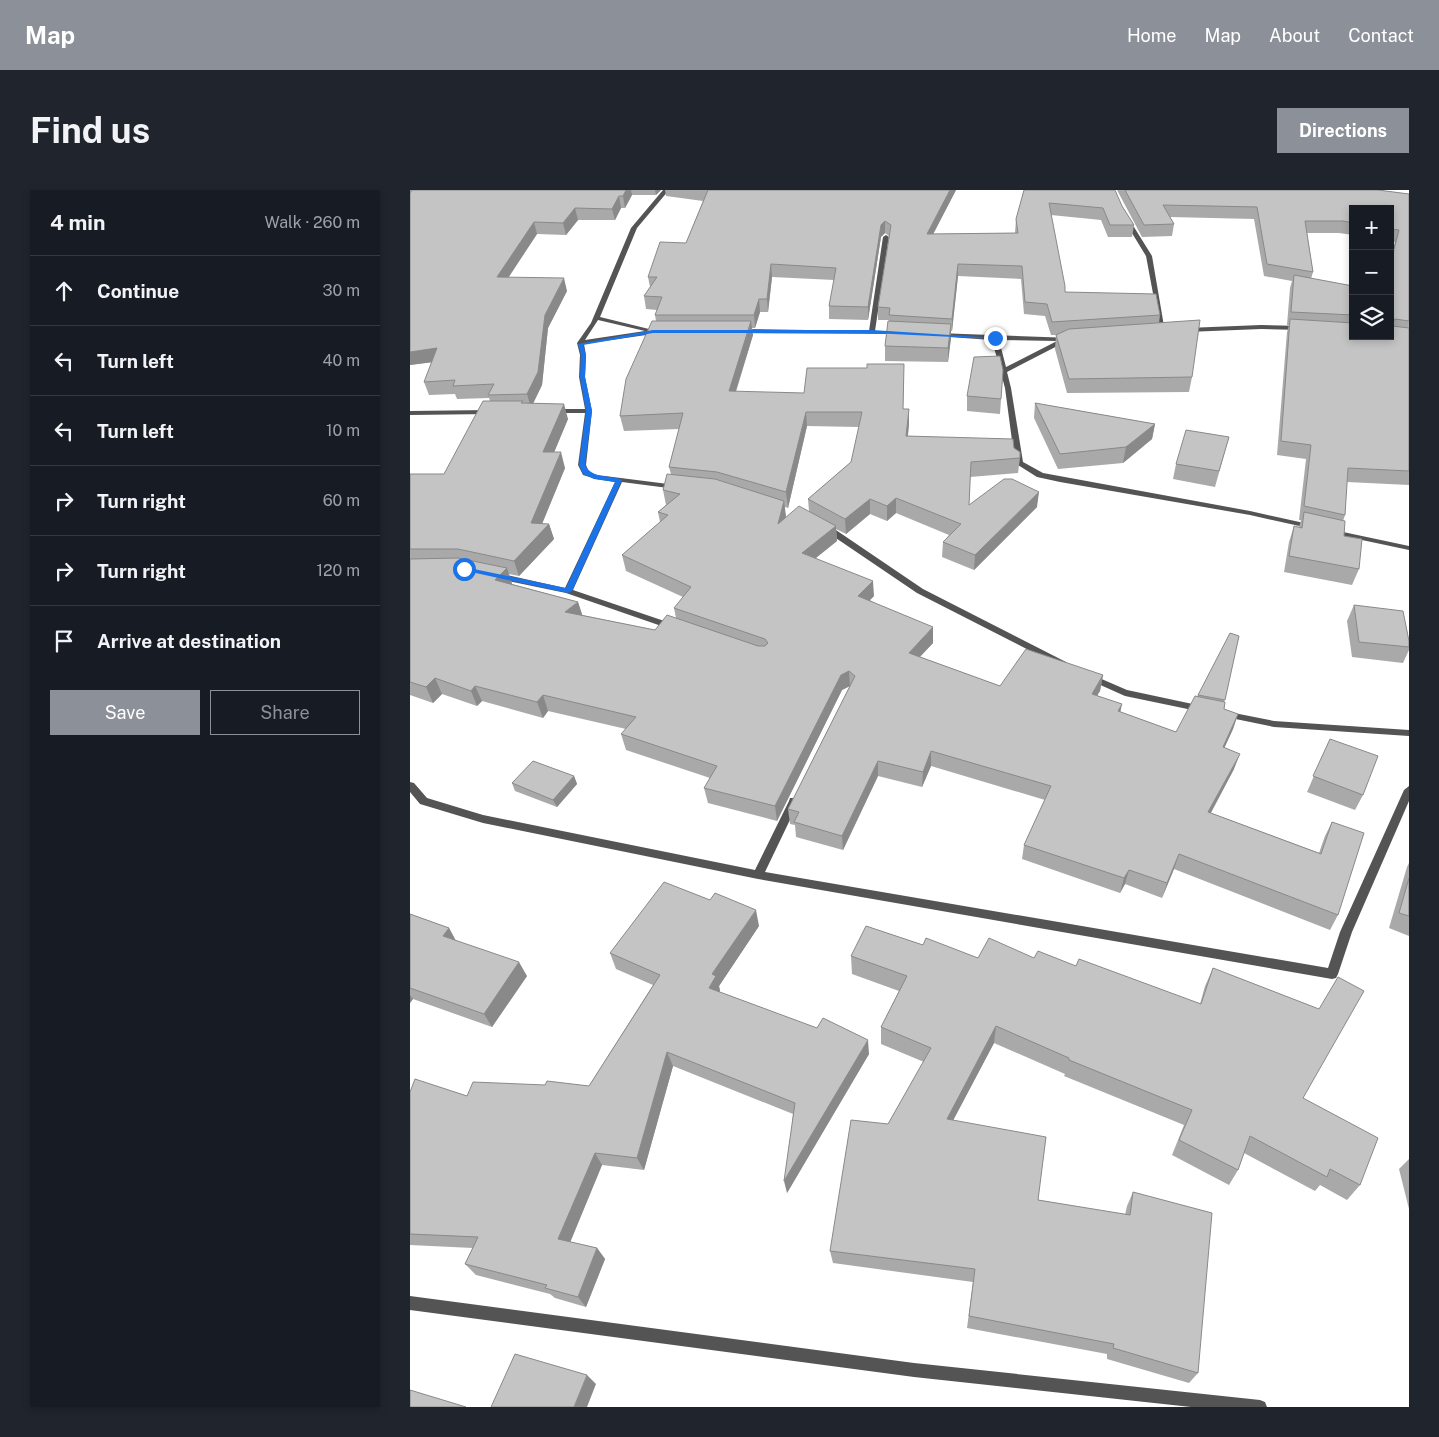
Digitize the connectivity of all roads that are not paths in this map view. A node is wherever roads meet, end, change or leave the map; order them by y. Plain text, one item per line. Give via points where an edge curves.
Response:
1 (666, 190) edge
2 (1125, 216) edge
3 (886, 236) edge
4 (596, 318) junction
5 (1309, 329) edge
6 (1182, 330) edge
7 (653, 331) junction
8 (672, 331) edge
9 (731, 331) edge
10 (872, 331) junction
11 (1163, 331) junction
12 (1172, 331) edge
13 (1153, 332) edge
14 (910, 333) edge
15 (928, 334) edge
16 (995, 338) junction
17 (1076, 338) edge
18 (1067, 339) junction
19 (580, 344) junction
20 (1003, 371) junction
21 (589, 411) junction
22 (499, 412) edge
23 (539, 412) edge
24 (410, 413) edge
25 (619, 480) junction
26 (682, 487) edge
27 (819, 524) edge
28 (1409, 548) edge
29 (493, 575) edge
30 (568, 591) junction
31 (680, 629) edge
32 (1068, 666) edge
33 (1085, 675) edge
34 (1208, 710) edge
35 (1217, 712) edge
36 (1409, 734) edge
37 (410, 786) edge
38 (1409, 790) edge
39 (797, 796) edge
40 (758, 875) junction
41 (410, 1303) edge
42 (1260, 1407) edge

1 - 4 street via 634,228
2 - 11 street via 1149,256
3 - 10 street
4 - 7 street
4 - 19 street
5 - 6 street
7 - 8 street
7 - 19 street
9 - 10 street
10 - 14 street
11 - 12 street
11 - 13 street
15 - 16 street
16 - 18 street
16 - 20 street
17 - 18 street
18 - 20 street
19 - 21 street
20 - 28 street via 1019,463 1040,475
21 - 23 street
21 - 25 street via 582,465 586,472 596,477
22 - 24 street
25 - 26 street
25 - 30 street
27 - 32 street via 920,591
29 - 30 street
30 - 31 street
33 - 34 street via 1125,693
35 - 36 street via 1274,724
37 - 40 street via 424,801 483,819
38 - 40 street via 1346,932 1332,974
39 - 40 street
41 - 42 street via 914,1370

